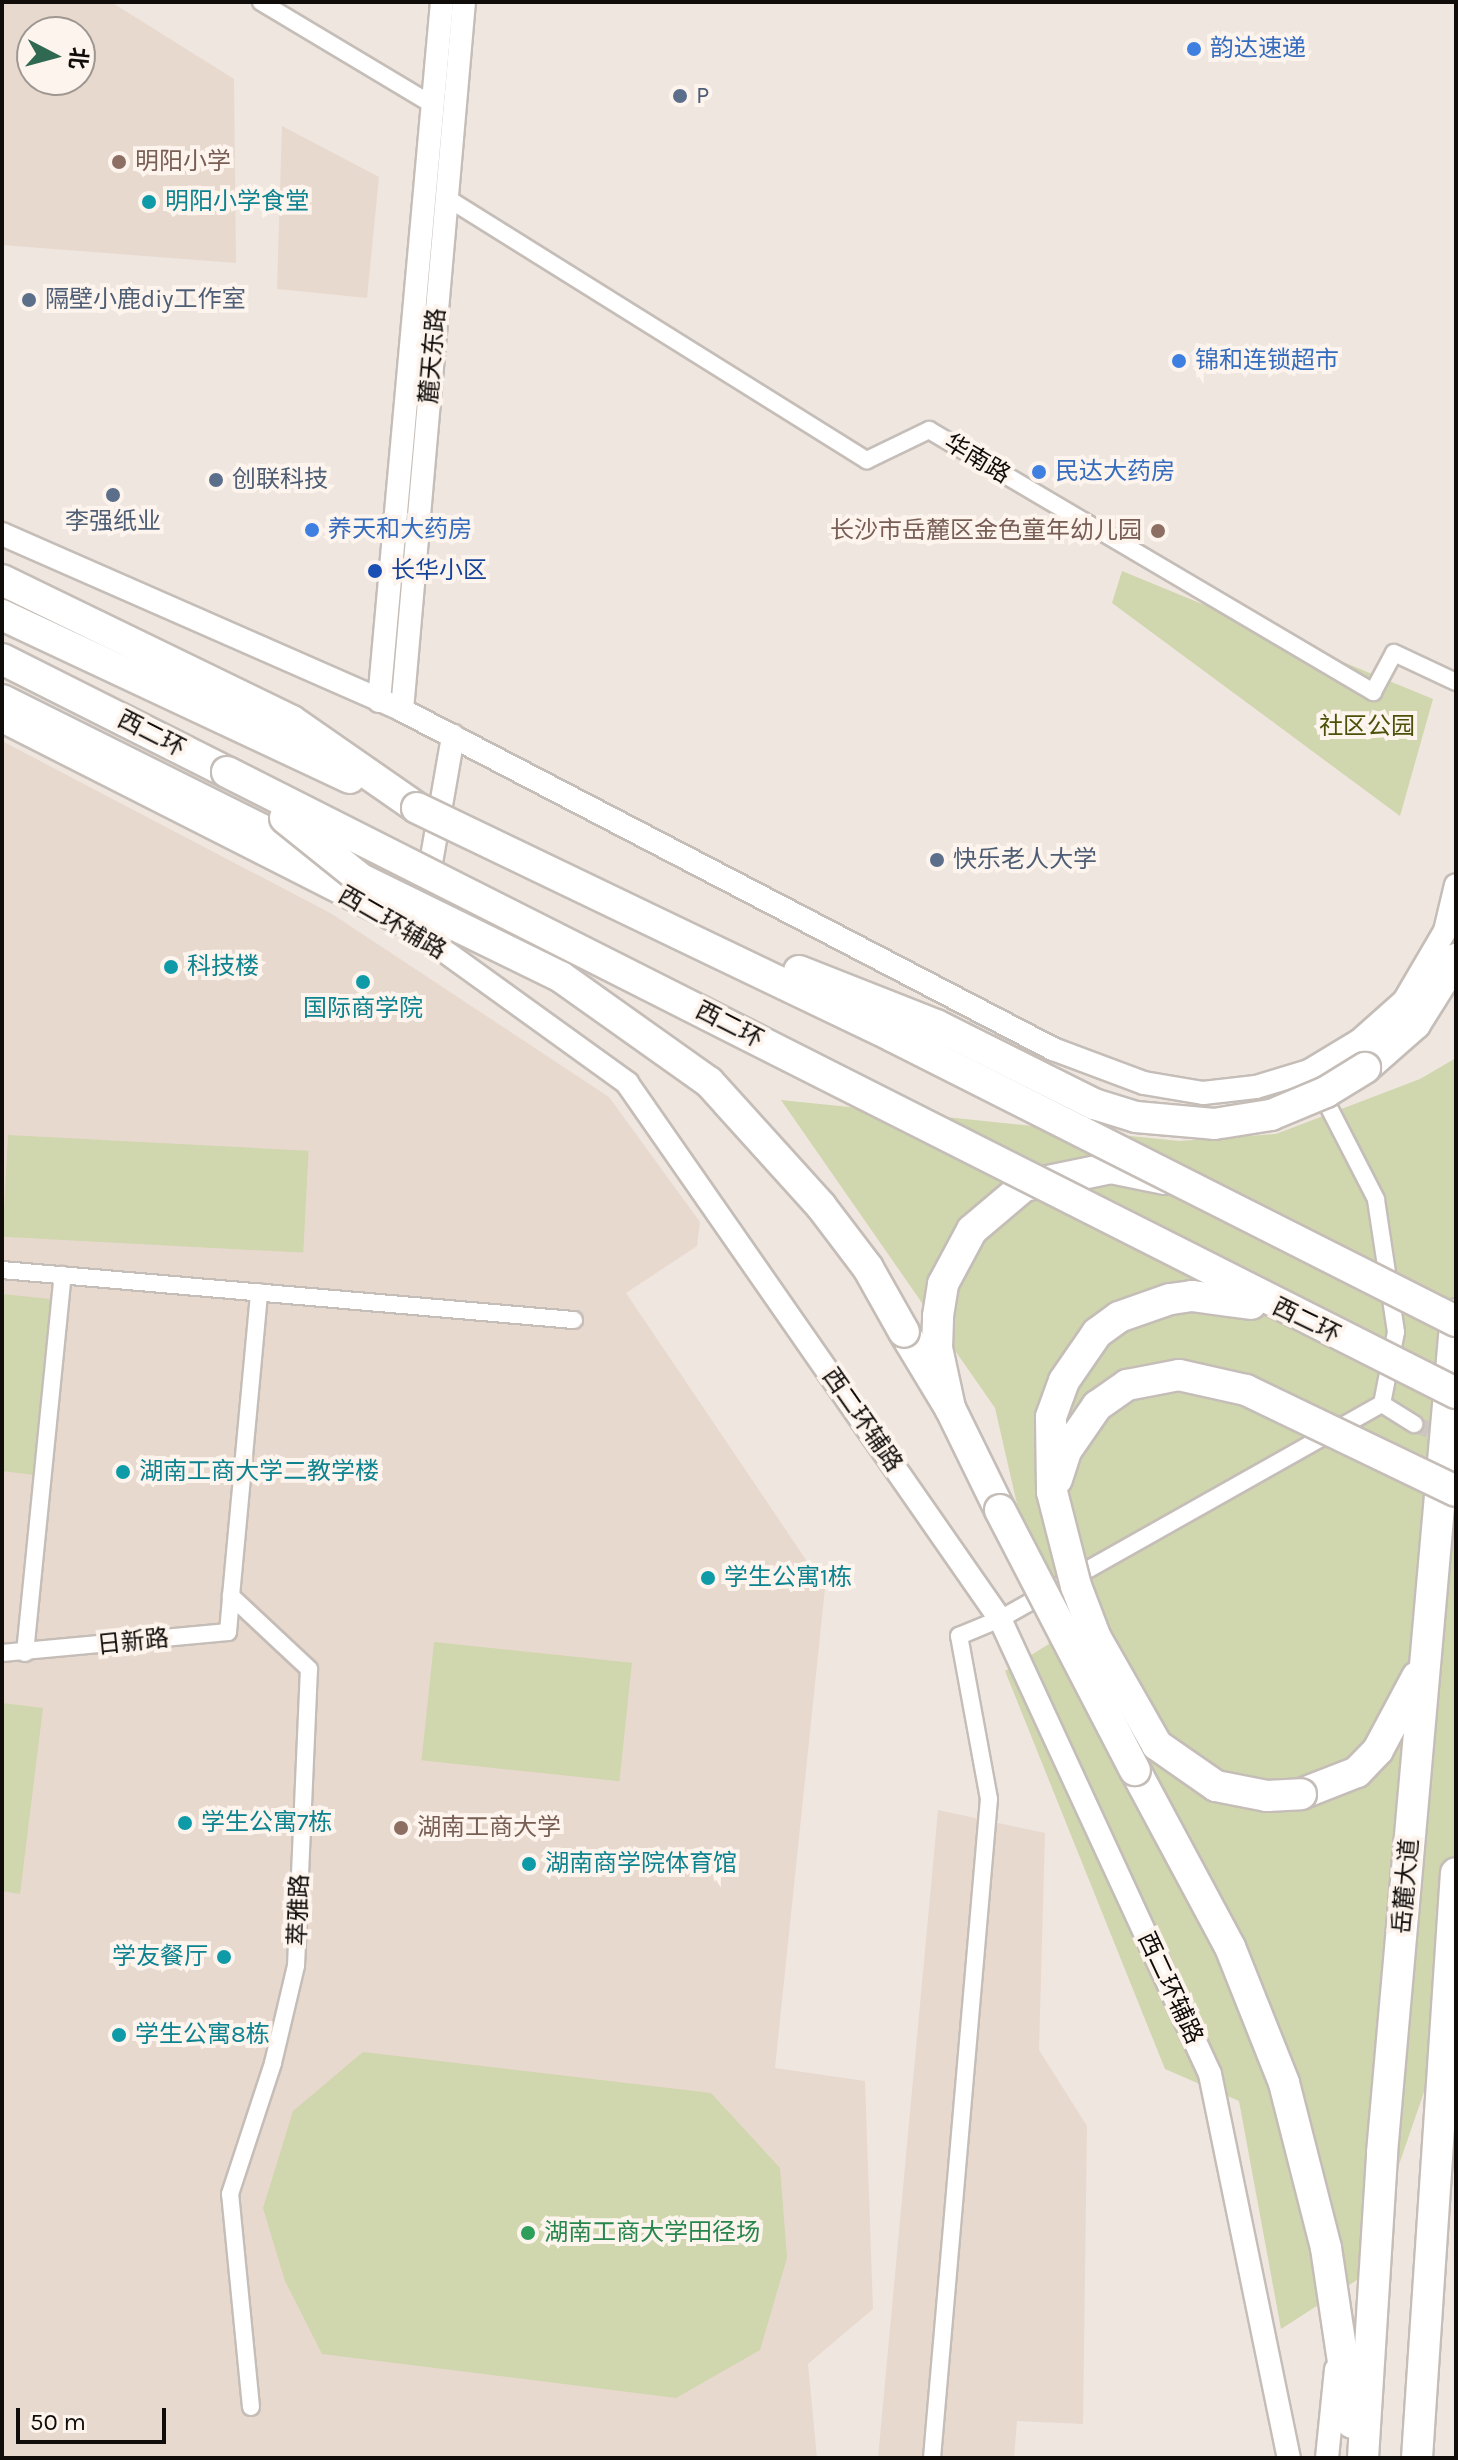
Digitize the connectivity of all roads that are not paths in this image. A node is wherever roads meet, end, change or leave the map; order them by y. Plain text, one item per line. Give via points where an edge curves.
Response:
1 (261, 2) edge
2 (442, 2) edge
3 (464, 2) edge
4 (433, 105) junction
5 (447, 198) junction
6 (2, 534) edge
7 (2, 580) edge
8 (2, 615) edge
9 (2, 659) edge
10 (1456, 682) edge
11 (2, 700) edge
12 (379, 701) junction
13 (402, 710) junction
14 (2, 721) edge
15 (453, 736) junction
16 (227, 772) junction
17 (417, 808) junction
18 (555, 874) junction
19 (361, 879) junction
20 (1456, 885) edge
21 (422, 921) junction
22 (580, 951) junction
23 (1456, 959) edge
24 (1309, 1071) junction
25 (1183, 1185) junction
26 (2, 1270) edge
27 (63, 1275) junction
28 (259, 1292) junction
29 (1286, 1311) junction
30 (1456, 1314) edge
31 (574, 1320) dead end
32 (1456, 1321) edge
33 (1456, 1393) edge
34 (1382, 1404) junction
35 (950, 1408) junction
36 (1414, 1424) tunnel mouth
37 (1456, 1491) edge
38 (1052, 1492) junction
39 (231, 1596) junction
40 (1000, 1619) junction
41 (1428, 1645) junction
42 (2, 1653) edge
43 (25, 1653) junction
44 (1456, 1873) edge
45 (1456, 2047) edge
46 (1440, 2154) junction
47 (1339, 2332) junction
48 (251, 2407) dead end
49 (932, 2458) edge
50 (1289, 2458) edge
51 (1327, 2458) edge
52 (1357, 2458) edge
53 (1363, 2458) edge
54 (1417, 2458) edge

1 - 4 street
2 - 4 street
3 - 5 street, 麓天东路
4 - 12 street
5 - 10 street, 华南路 via 867,460 929,430 1373,692 1394,653
5 - 13 street, 麓天东路
6 - 12 street
7 - 17 highway via 292,721
8 - 17 highway, 西二环
9 - 16 highway, 西二环
11 - 19 highway, bridge
12 - 13 street
13 - 15 street
14 - 21 street, 西二环辅路
15 - 21 street
15 - 24 street via 1053,1049 1144,1083 1203,1093 1256,1087
16 - 19 highway, bridge
16 - 22 highway, 西二环, bridge
17 - 18 highway, 西二环, bridge
18 - 23 highway, bridge via 936,1025 1094,1104 1136,1117 1214,1124 1271,1115 1326,1092 1365,1068 1415,1024
18 - 25 highway, bridge via 892,1036
19 - 21 highway, bridge
20 - 24 street via 1445,931 1404,1001 1360,1040
21 - 22 highway, bridge
21 - 35 highway, bridge via 561,977 709,1082 821,1206 868,1268
21 - 40 street, 西二环辅路 via 627,1083
22 - 29 highway, 西二环, bridge
24 - 34 street via 1376,1199 1396,1332
25 - 32 highway, bridge
25 - 35 highway, bridge via 1145,1173 1086,1170 1024,1186 996,1205 955,1254 943,1284 937,1348
26 - 27 street
27 - 28 street
27 - 43 street
28 - 31 street
28 - 39 street
29 - 33 highway, 西二环, bridge
29 - 38 highway, bridge via 1192,1296 1140,1307 1097,1333 1064,1381 1051,1417
30 - 41 highway, 岳麓大道
34 - 36 street
34 - 40 street
35 - 47 highway, bridge via 1230,1947 1263,2022 1306,2162
37 - 38 highway, bridge via 1246,1390 1179,1375 1127,1385 1097,1406 1066,1451
38 - 41 highway, bridge via 1076,1586 1096,1638 1157,1745 1216,1786 1267,1796 1301,1794 1357,1772 1378,1750 1411,1695
39 - 43 street, 日新路 via 228,1632
39 - 48 street, 萃雅路 via 309,1669 296,1966 273,2063 230,2194
40 - 49 street via 959,1636 989,1799
40 - 50 street, 西二环辅路 via 1210,2074
41 - 53 highway, 岳麓大道 via 1382,2153
42 - 43 street, 日新路
44 - 46 highway, 岳麓大道
45 - 46 highway
46 - 54 highway, 岳麓大道
47 - 51 street
47 - 52 highway

